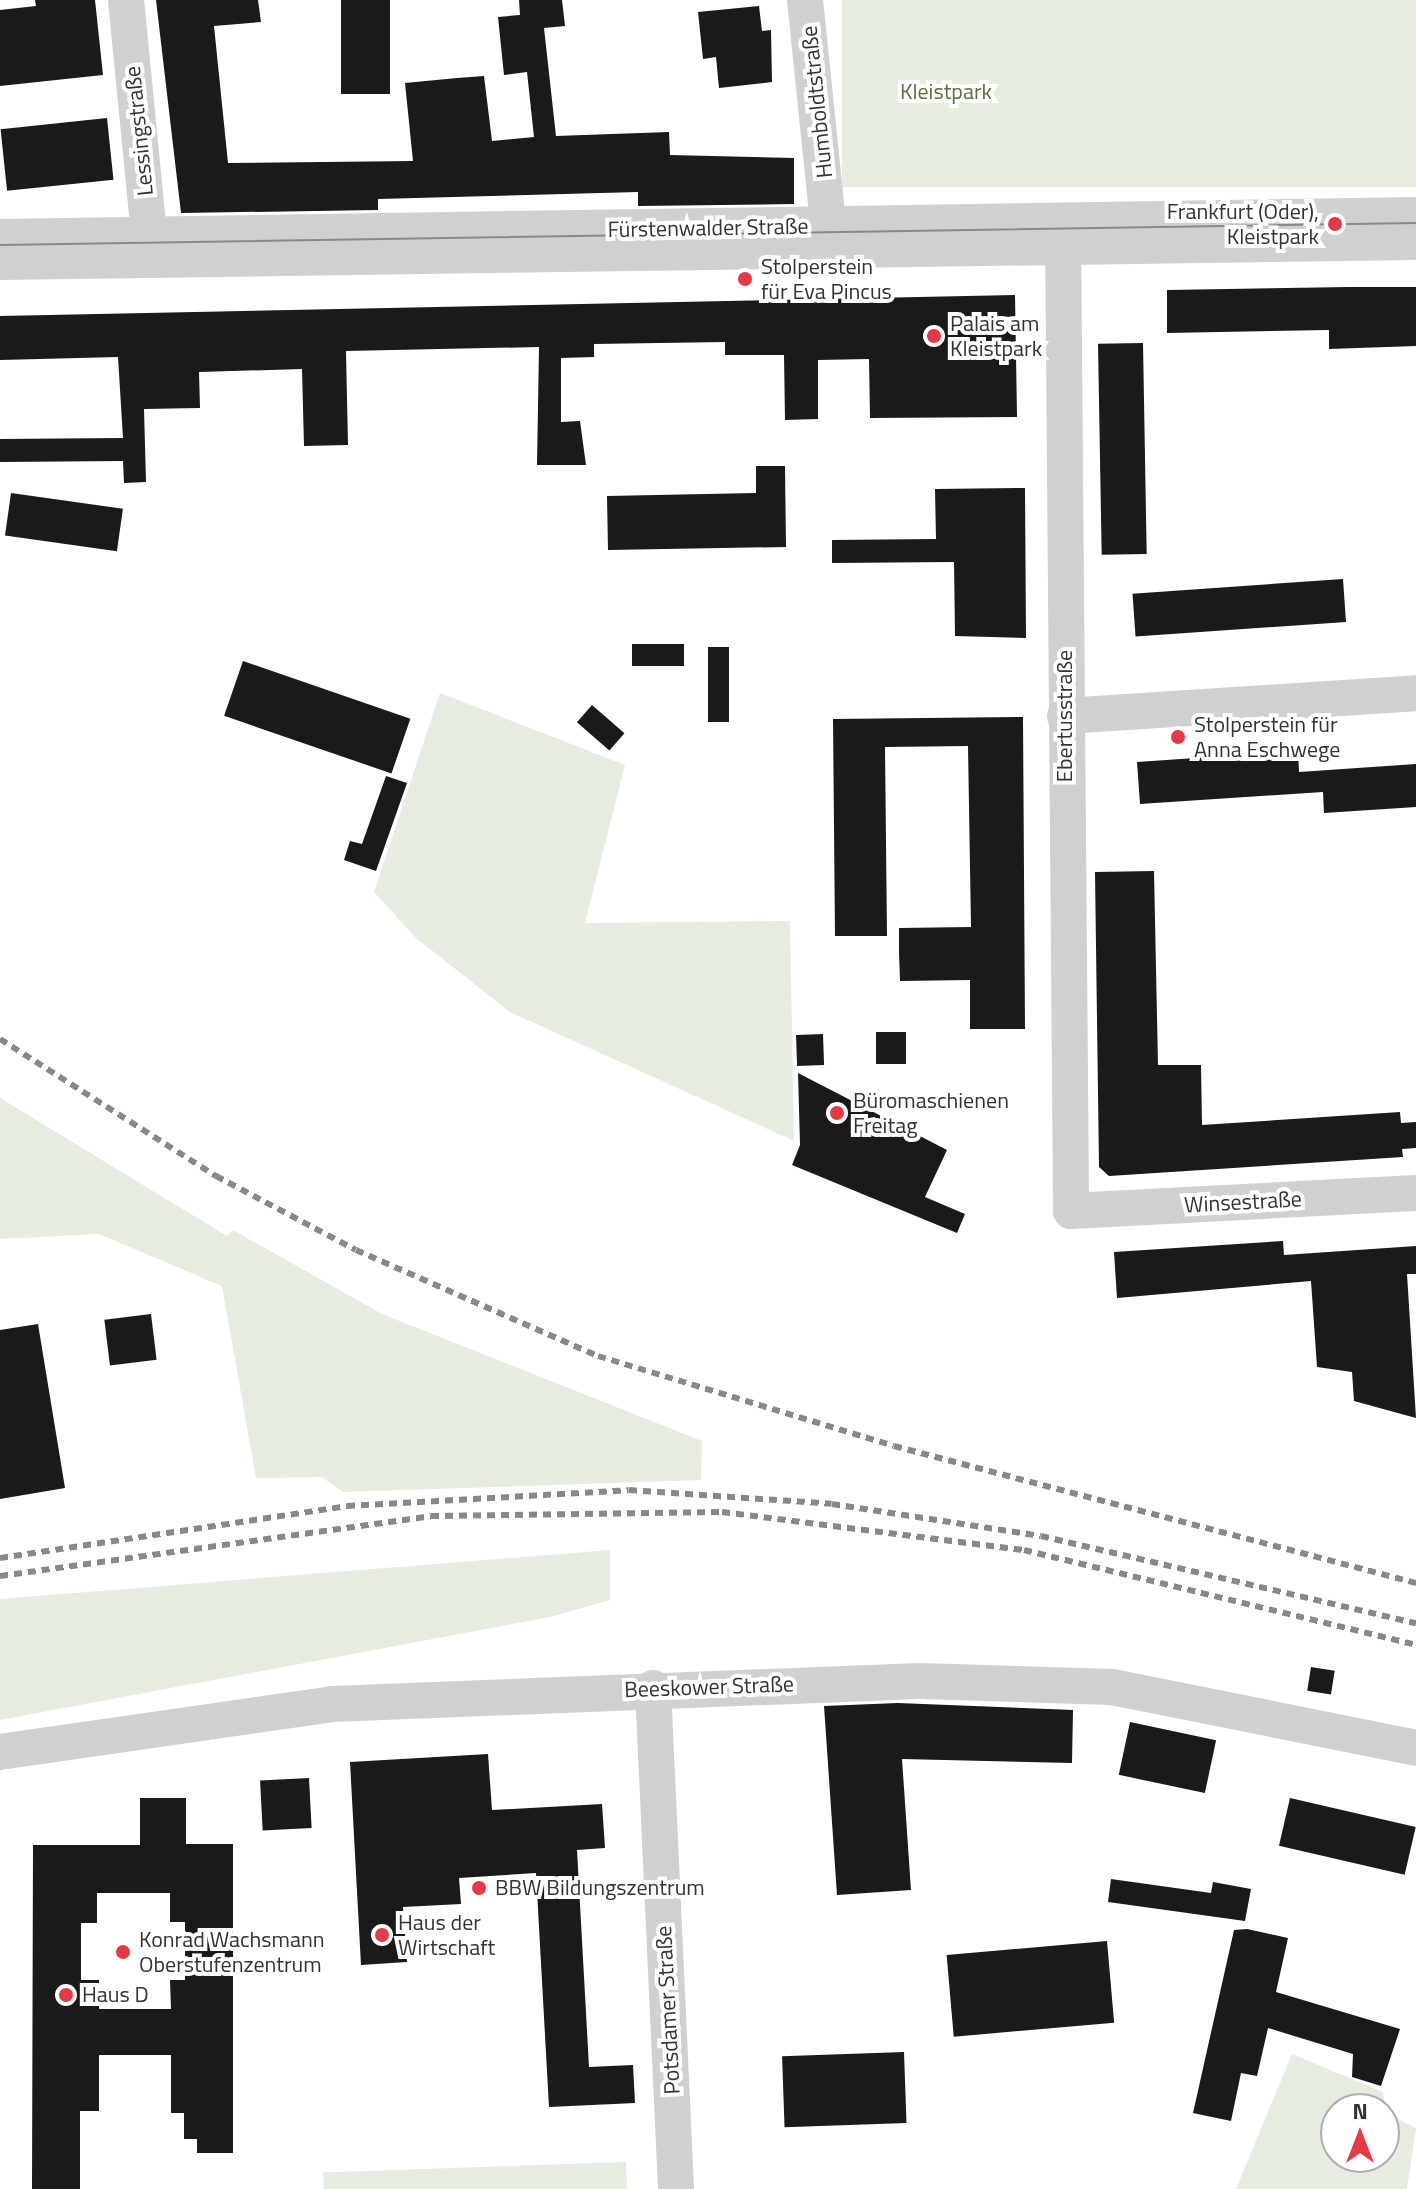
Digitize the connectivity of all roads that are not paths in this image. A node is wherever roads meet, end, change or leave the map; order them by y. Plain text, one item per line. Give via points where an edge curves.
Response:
1 (126, 0) edge
2 (805, 0) edge
3 (1416, 215) edge
4 (1064, 235) junction
5 (0, 237) edge
6 (830, 239) junction
7 (1416, 242) edge
8 (150, 249) junction
9 (0, 262) edge
10 (1416, 693) edge
11 (1065, 716) junction
12 (1416, 1193) edge
13 (1071, 1211) joint
14 (653, 1688) junction
15 (1416, 1748) edge
16 (0, 1752) edge
17 (676, 2189) edge

1 - 8 street, Lessingstraße
2 - 6 street, Humboldtstraße
3 - 4 street, Fürstenwalder Straße
4 - 6 street, Fürstenwalder Straße
4 - 7 street, Fürstenwalder Straße
4 - 11 street, Ebertusstraße
5 - 8 street, Fürstenwalder Straße
6 - 8 street, Fürstenwalder Straße
8 - 9 street, Fürstenwalder Straße
10 - 11 street
11 - 13 street, Ebertusstraße
12 - 13 street, Winsestraße
14 - 15 street, Beeskower Straße via 920,1681 1112,1687
14 - 16 street, Beeskower Straße via 332,1704
14 - 17 street, Potsdamer Straße

